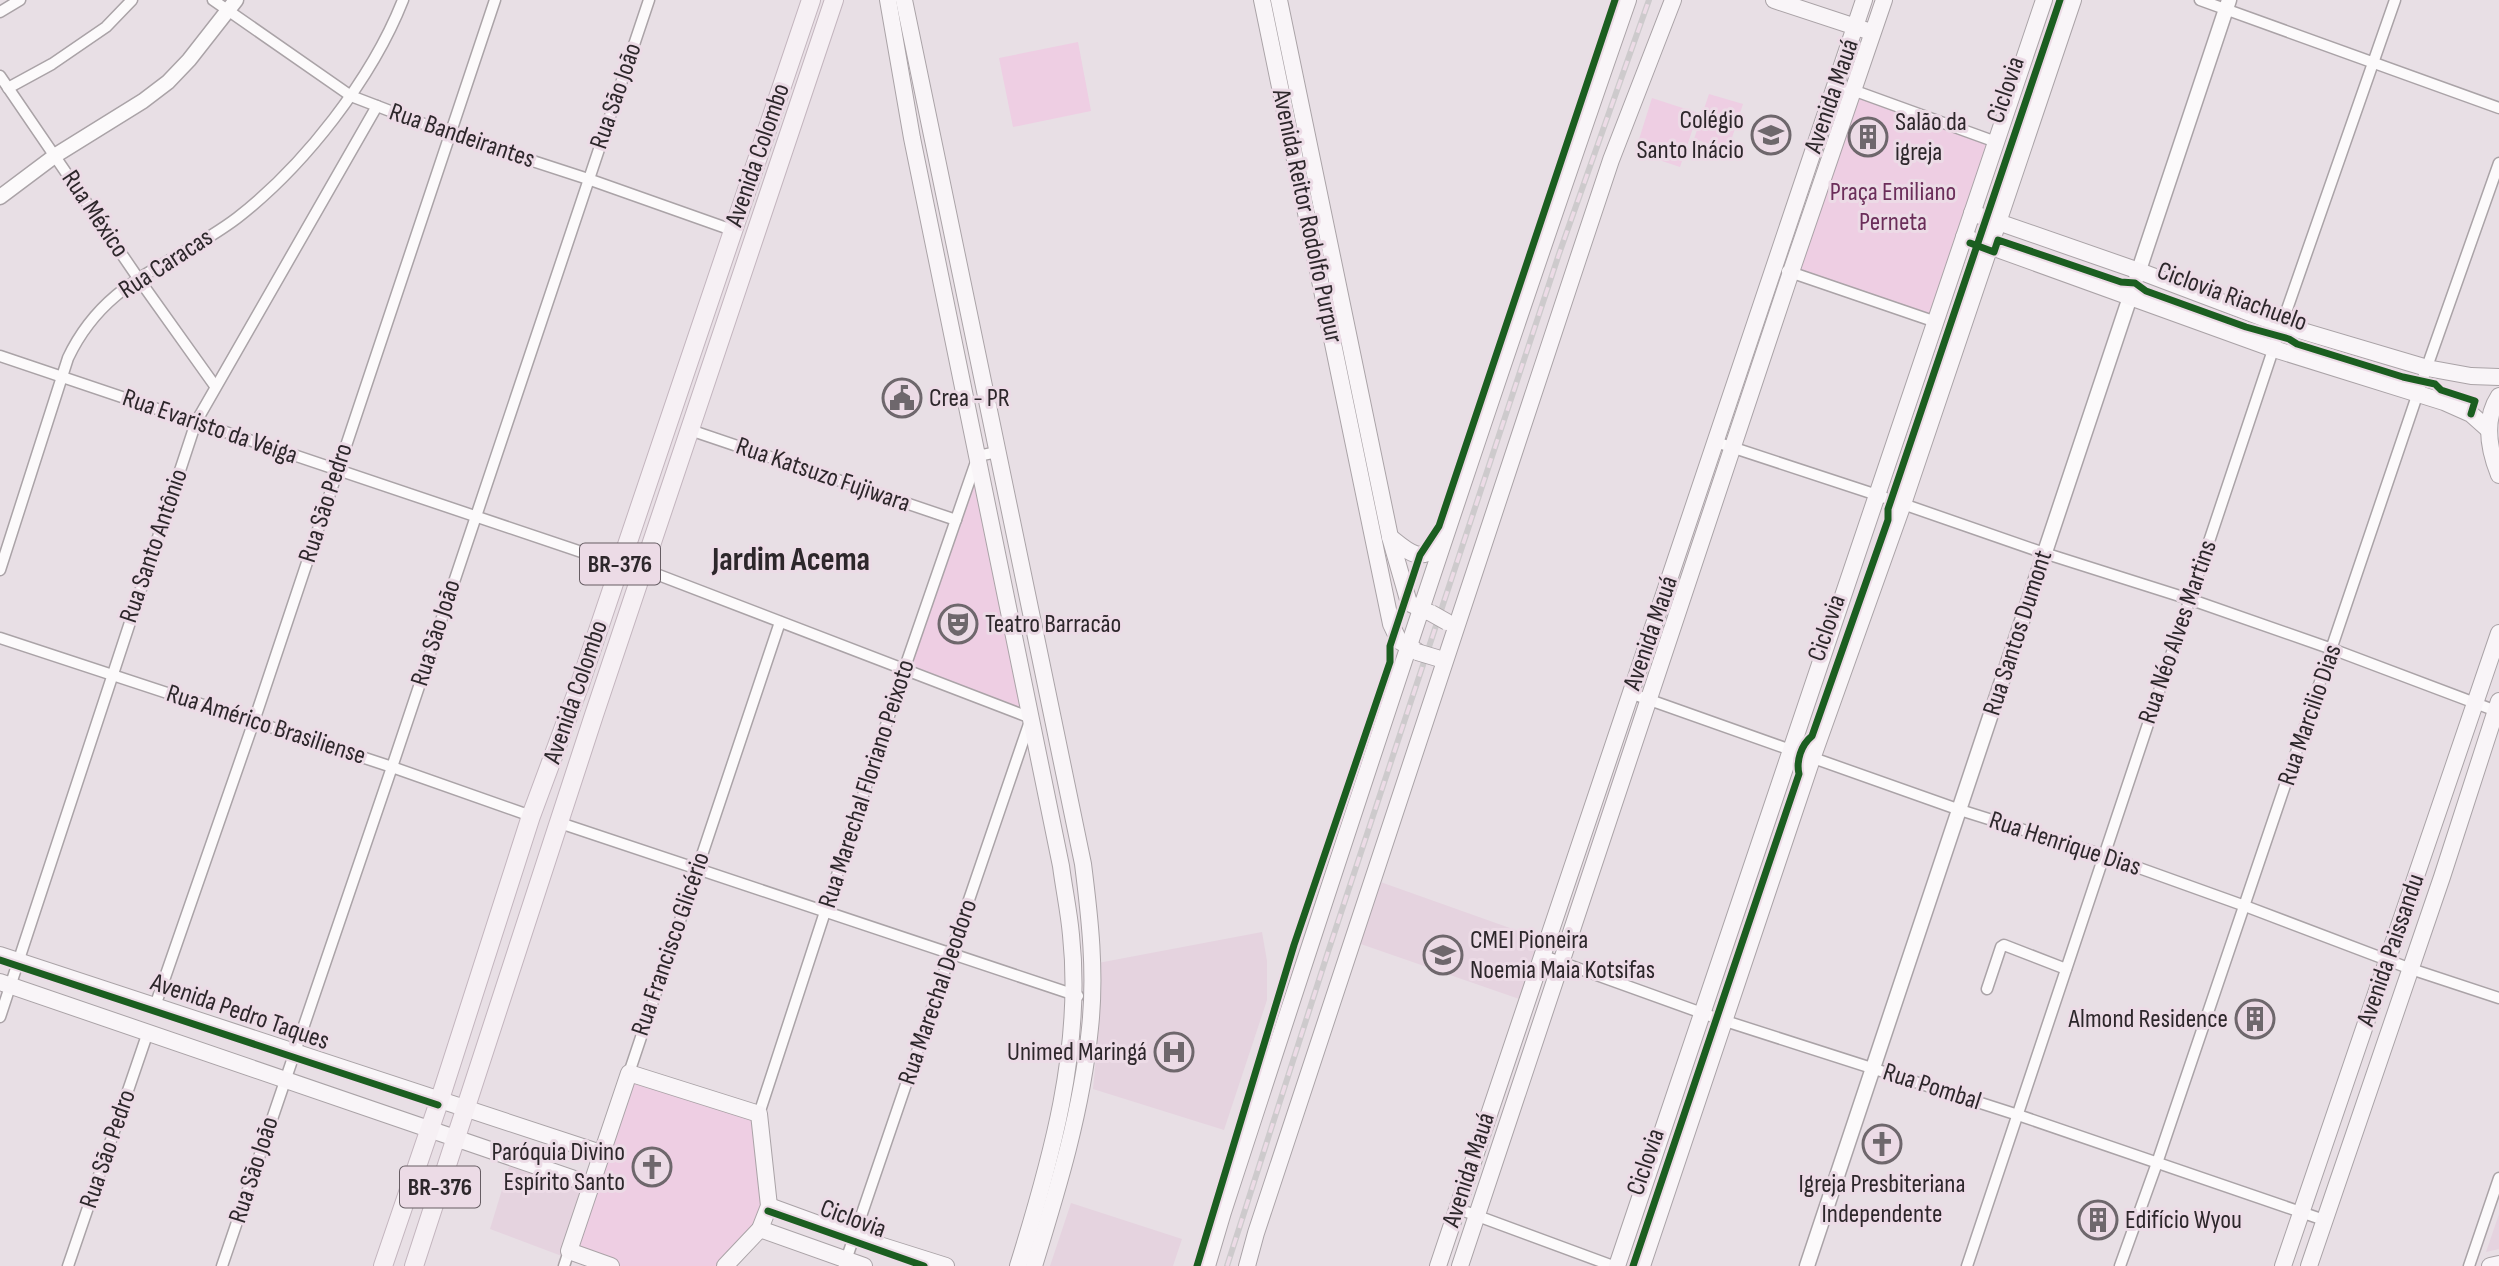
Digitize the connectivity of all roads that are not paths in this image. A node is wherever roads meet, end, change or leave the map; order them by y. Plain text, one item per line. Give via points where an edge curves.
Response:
1 (20, 0) edge
2 (132, 0) edge
3 (213, 0) edge
4 (403, 0) edge
5 (495, 0) edge
6 (649, 0) edge
7 (811, 0) edge
8 (834, 0) edge
9 (888, 0) edge
10 (904, 0) edge
11 (1262, 0) edge
12 (1279, 0) edge
13 (1628, 0) edge
14 (1673, 0) edge
15 (1774, 0) edge
16 (2044, 0) edge
17 (2073, 0) edge
18 (2200, 0) edge
19 (2395, 0) edge
20 (1858, 2) edge
21 (2228, 4) edge
22 (233, 5) edge
23 (1882, 5) edge
24 (0, 12) edge
25 (1855, 27) junction
26 (1872, 33) junction
27 (799, 36) junction
28 (2374, 64) junction
29 (809, 74) junction
30 (1294, 74) junction
31 (0, 76) edge
32 (1277, 77) junction
33 (1836, 84) junction
34 (8, 88) junction
35 (1853, 90) junction
36 (351, 96) junction
37 (377, 106) junction
38 (2499, 108) edge
39 (450, 134) junction
40 (1996, 142) junction
41 (935, 149) junction
42 (915, 153) junction
43 (55, 155) junction
44 (2499, 163) edge
45 (588, 179) junction
46 (0, 198) edge
47 (1972, 213) junction
48 (1999, 222) junction
49 (732, 230) junction
50 (1964, 237) junction
51 (1991, 246) junction
52 (1775, 266) junction
53 (2139, 271) junction
54 (1791, 272) junction
55 (138, 278) junction
56 (2131, 295) junction
57 (1936, 322) junction
58 (2282, 325) junction
59 (2274, 349) junction
60 (0, 356) edge
61 (2427, 368) junction
62 (684, 372) junction
63 (62, 377) junction
64 (2499, 377) edge
65 (215, 386) junction
66 (2418, 393) junction
67 (2499, 396) edge
68 (702, 398) junction
69 (196, 422) junction
70 (690, 430) junction
71 (1361, 430) junction
72 (2489, 430) junction
73 (1716, 442) junction
74 (1733, 449) junction
75 (997, 452) junction
76 (978, 456) junction
77 (337, 470) junction
78 (2499, 475) edge
79 (1877, 495) junction
80 (1903, 503) junction
81 (474, 516) junction
82 (956, 520) junction
83 (1391, 537) junction
84 (1442, 544) junction
85 (2043, 554) junction
86 (620, 565) junction
87 (643, 569) junction
88 (0, 570) edge
89 (2189, 599) junction
90 (1426, 611) junction
91 (780, 622) junction
92 (1450, 627) junction
93 (2499, 633) edge
94 (0, 638) edge
95 (1413, 649) junction
96 (2332, 649) junction
97 (1442, 657) junction
98 (904, 670) junction
99 (112, 674) junction
100 (580, 684) junction
101 (1630, 693) junction
102 (601, 696) junction
103 (1649, 700) junction
104 (573, 703) junction
105 (2475, 703) junction
106 (2498, 708) edge
107 (1052, 713) junction
108 (594, 715) junction
109 (1031, 718) junction
110 (254, 721) junction
111 (1791, 750) junction
112 (1812, 759) junction
113 (392, 767) junction
114 (1960, 810) junction
115 (531, 816) junction
116 (560, 823) junction
117 (2103, 855) junction
118 (696, 869) junction
119 (2245, 906) junction
120 (825, 912) junction
121 (0, 955) edge
122 (950, 955) junction
123 (1541, 955) junction
124 (19, 961) junction
125 (2388, 961) junction
126 (1561, 963) junction
127 (2066, 969) junction
128 (2411, 969) junction
129 (5, 984) edge
130 (1987, 989) dead end
131 (1073, 996) junction
132 (1091, 997) junction
133 (2499, 998) edge
134 (155, 1006) junction
135 (1701, 1013) junction
136 (0, 1017) edge
137 (1723, 1020) junction
138 (148, 1032) junction
139 (293, 1053) junction
140 (1874, 1069) junction
141 (629, 1073) junction
142 (284, 1078) junction
143 (440, 1099) junction
144 (466, 1107) junction
145 (759, 1114) junction
146 (2018, 1115) junction
147 (428, 1128) junction
148 (456, 1138) junction
149 (601, 1153) junction
150 (2157, 1163) junction
151 (2499, 1178) edge
152 (592, 1185) junction
153 (1050, 1187) junction
154 (769, 1206) junction
155 (1456, 1208) junction
156 (2302, 1211) junction
157 (1475, 1216) junction
158 (2324, 1220) junction
159 (760, 1229) junction
160 (854, 1237) junction
161 (566, 1259) edge
162 (845, 1263) edge
163 (2499, 1264) edge
164 (68, 1266) edge
165 (222, 1266) edge
166 (383, 1266) edge
167 (414, 1266) edge
168 (611, 1266) edge
169 (725, 1266) edge
170 (864, 1266) edge
171 (946, 1266) edge
172 (1018, 1266) edge
173 (1034, 1266) edge
174 (1208, 1266) edge
175 (1247, 1266) edge
176 (1438, 1266) edge
177 (1460, 1266) edge
178 (1615, 1266) edge
179 (1642, 1266) edge
180 (1807, 1266) edge
181 (1967, 1266) edge
182 (2120, 1266) edge
183 (2283, 1266) edge
184 (2309, 1266) edge
185 (2469, 1266) edge
186 (2490, 1266) edge

1 - 24 street
2 - 34 street via 106,27
3 - 22 street, Rua Bandeirantes
4 - 36 street, Rua Caracas
5 - 39 street, Rua São Pedro
6 - 45 street, Rua São João
7 - 27 main road, Avenida Colombo / BR-376
8 - 29 main road, Avenida Colombo / BR-376
9 - 42 main road
10 - 41 main road
11 - 32 main road, Avenida Reitor Rodolfo Purpur
12 - 30 main road, Avenida Reitor Rodolfo Purpur
13 - 84 main road
14 - 92 main road via 1611,160
15 - 25 main road
16 - 40 main road
17 - 48 main road
18 - 21 street
19 - 28 street, Rua Néo Alves Martins
20 - 23 main road
20 - 25 main road, Avenida Mauá
21 - 28 street
21 - 53 street, Rua Santos Dumont
22 - 36 street, Rua Bandeirantes
22 - 43 street via 168,82
23 - 26 main road, Avenida Mauá
25 - 26 main road
25 - 33 main road, Avenida Mauá
26 - 35 main road, Avenida Mauá
27 - 29 main road
27 - 49 main road, Avenida Colombo / BR-376
28 - 38 street
28 - 58 street, Rua Néo Alves Martins
29 - 68 main road, Avenida Colombo / BR-376
30 - 32 main road
30 - 71 main road, Avenida Reitor Rodolfo Purpur
31 - 34 street, Rua México
32 - 71 main road, Avenida Reitor Rodolfo Purpur
33 - 35 street
33 - 52 main road, Avenida Mauá
34 - 43 street, Rua México
35 - 40 street
35 - 54 main road, Avenida Mauá
36 - 37 street, Rua Bandeirantes
36 - 55 street, Rua Caracas via 306,152 237,217
37 - 39 street, Rua Bandeirantes
37 - 65 street, Rua Santo Antônio
39 - 45 street, Rua Bandeirantes
39 - 77 street, Rua São Pedro
40 - 47 main road
41 - 42 main road
41 - 75 main road
42 - 76 main road
43 - 46 street
43 - 55 street, Rua México
44 - 61 street, Rua Marcilio Dias
45 - 49 street, Rua Bandeirantes
45 - 81 street, Rua São João
47 - 48 main road
47 - 50 main road
48 - 51 main road
48 - 53 main road
49 - 62 main road, Avenida Colombo / BR-376
50 - 51 main road
50 - 57 main road
51 - 56 main road
51 - 80 main road
52 - 54 street
52 - 73 main road, Avenida Mauá
53 - 56 street, Rua Santos Dumont
53 - 58 main road
54 - 57 street
54 - 74 main road, Avenida Mauá
55 - 63 street, Rua Caracas via 95,313 79,335
55 - 65 street, Rua México
56 - 59 main road
56 - 85 street, Rua Santos Dumont
57 - 79 main road
58 - 59 street, Rua Néo Alves Martins
58 - 61 main road
59 - 66 main road
59 - 89 street, Rua Néo Alves Martins
60 - 63 street, Rua Evaristo da Veiga
61 - 64 main road
61 - 66 street, Rua Marcilio Dias
62 - 68 main road
62 - 86 main road, Avenida Colombo / BR-376
63 - 69 street, Rua Evaristo da Veiga
63 - 88 street, Rua Caracas
65 - 69 street, Rua Santo Antônio
66 - 72 main road via 2470,414
66 - 96 street, Rua Marcilio Dias
67 - 72 main road
68 - 70 main road, Avenida Colombo / BR-376
69 - 77 street, Rua Evaristo da Veiga
69 - 99 street, Rua Santo Antônio
70 - 82 street, Rua Katsuzo Fujiwara
70 - 87 main road, Avenida Colombo / BR-376
71 - 83 main road
71 - 95 main road via 1391,624 1399,641
72 - 78 main road
73 - 74 street
73 - 101 main road, Avenida Mauá
74 - 79 street
74 - 103 main road, Avenida Mauá
75 - 76 street
75 - 107 main road
76 - 82 street, Rua Marechal Floriano Peixoto
76 - 109 main road
77 - 81 street, Rua Evaristo da Veiga
77 - 110 street, Rua São Pedro
79 - 80 street
79 - 111 main road
80 - 85 street
80 - 112 main road
81 - 86 street, Rua Evaristo da Veiga
81 - 113 street, Rua São João
82 - 98 street, Rua Marechal Floriano Peixoto
83 - 84 main road via 1420,555
83 - 90 main road via 1409,603
84 - 90 main road
85 - 89 street
85 - 114 street, Rua Santos Dumont
86 - 100 main road, Avenida Colombo / BR-376
87 - 91 street
87 - 102 main road, Avenida Colombo / BR-376
89 - 96 street
89 - 117 street, Rua Néo Alves Martins
90 - 92 main road, bridge
90 - 95 main road
91 - 98 street
91 - 118 street, Rua Francisco Glicério
92 - 97 main road
93 - 105 main road, Avenida Paissandu
94 - 99 street, Rua Américo Brasiliense
95 - 97 main road, bridge
95 - 174 main road
96 - 105 street
96 - 119 street, Rua Marcilio Dias
97 - 175 main road
98 - 109 street
98 - 120 street, Rua Marechal Floriano Peixoto
99 - 110 street, Rua Américo Brasiliense
99 - 124 street, Rua Santo Antônio
100 - 102 main road
100 - 104 main road, Avenida Colombo / BR-376
101 - 103 street, Rua Henrique Dias
101 - 123 main road, Avenida Mauá
102 - 108 main road, Avenida Colombo / BR-376
103 - 111 street, Rua Henrique Dias
103 - 126 main road, Avenida Mauá
104 - 108 main road
104 - 115 main road, Avenida Colombo / BR-376
105 - 106 street
105 - 125 main road, Avenida Paissandu
106 - 128 main road, Avenida Paissandu
107 - 109 street
107 - 132 main road via 1083,864 1092,931
108 - 116 main road, Avenida Colombo / BR-376
109 - 122 street, Rua Marechal Deodoro
109 - 131 main road via 1072,936
110 - 113 street, Rua Américo Brasiliense
110 - 134 street, Rua São Pedro
111 - 112 street, Rua Henrique Dias
111 - 135 main road
112 - 114 street, Rua Henrique Dias
112 - 137 main road
113 - 115 street, Rua Américo Brasiliense
113 - 139 street, Rua São João
114 - 117 street, Rua Henrique Dias
114 - 140 street, Rua Santos Dumont
115 - 143 main road, Avenida Colombo / BR-376
116 - 118 street
116 - 144 main road, Avenida Colombo / BR-376
117 - 119 street, Rua Henrique Dias
117 - 127 street, Rua Néo Alves Martins
118 - 120 street
118 - 141 street, Rua Francisco Glicério
119 - 125 street, Rua Henrique Dias
119 - 150 street, Rua Marcilio Dias
120 - 122 street
120 - 145 street, Rua Marechal Floriano Peixoto
121 - 124 main road, Avenida Pedro Taques
122 - 131 street
122 - 160 street, Rua Marechal Deodoro
123 - 126 street, Rua Pombal
123 - 155 main road, Avenida Mauá
124 - 129 street, Rua Santo Antônio
124 - 134 main road, Avenida Pedro Taques
125 - 128 street, Rua Henrique Dias
125 - 156 main road, Avenida Paissandu
126 - 135 street, Rua Pombal
126 - 157 main road, Avenida Mauá
127 - 130 street via 2004,945
127 - 146 street, Rua Néo Alves Martins
128 - 133 street, Rua Henrique Dias
128 - 158 main road, Avenida Paissandu
129 - 136 street, Rua Santo Antônio
129 - 138 main road, Avenida Pedro Taques
131 - 132 street
131 - 153 main road
132 - 153 main road via 1079,1103
134 - 139 main road, Avenida Pedro Taques
135 - 137 street, Rua Pombal
135 - 178 main road
137 - 140 street, Rua Pombal
137 - 179 main road
138 - 142 main road, Avenida Pedro Taques
138 - 164 street, Rua São Pedro
139 - 142 street, Rua São João
139 - 143 main road, Avenida Pedro Taques
140 - 146 street, Rua Pombal
140 - 180 street, Rua Santos Dumont
141 - 145 main road
141 - 149 main road, Rua Francisco Glicério
142 - 147 main road, Avenida Pedro Taques
142 - 165 street, Rua São João
143 - 144 main road, Avenida Pedro Taques
143 - 147 main road, Avenida Colombo / BR-376
144 - 148 main road, Avenida Colombo / BR-376
144 - 149 main road, Avenida Pedro Taques
145 - 154 main road
146 - 150 street, Rua Pombal
146 - 181 street, Rua Néo Alves Martins
147 - 148 main road, Avenida Pedro Taques
147 - 166 main road, Avenida Colombo / BR-376
148 - 152 main road, Avenida Pedro Taques
148 - 167 main road, Avenida Colombo / BR-376
149 - 152 main road, Rua Francisco Glicério
150 - 156 street, Rua Pombal
150 - 182 street, Rua Marcilio Dias
151 - 185 street
152 - 161 main road, Rua Francisco Glicério
153 - 172 main road
153 - 173 main road
154 - 159 main road
154 - 160 main road
155 - 157 street
155 - 176 main road, Avenida Mauá
156 - 158 street, Rua Pombal
156 - 183 main road, Avenida Paissandu
157 - 177 main road, Avenida Mauá
157 - 178 street
158 - 184 main road, Avenida Paissandu
159 - 162 main road
159 - 169 main road
160 - 162 street, Rua Marechal Deodoro
160 - 171 main road
161 - 168 main road
162 - 170 main road
163 - 186 main road

